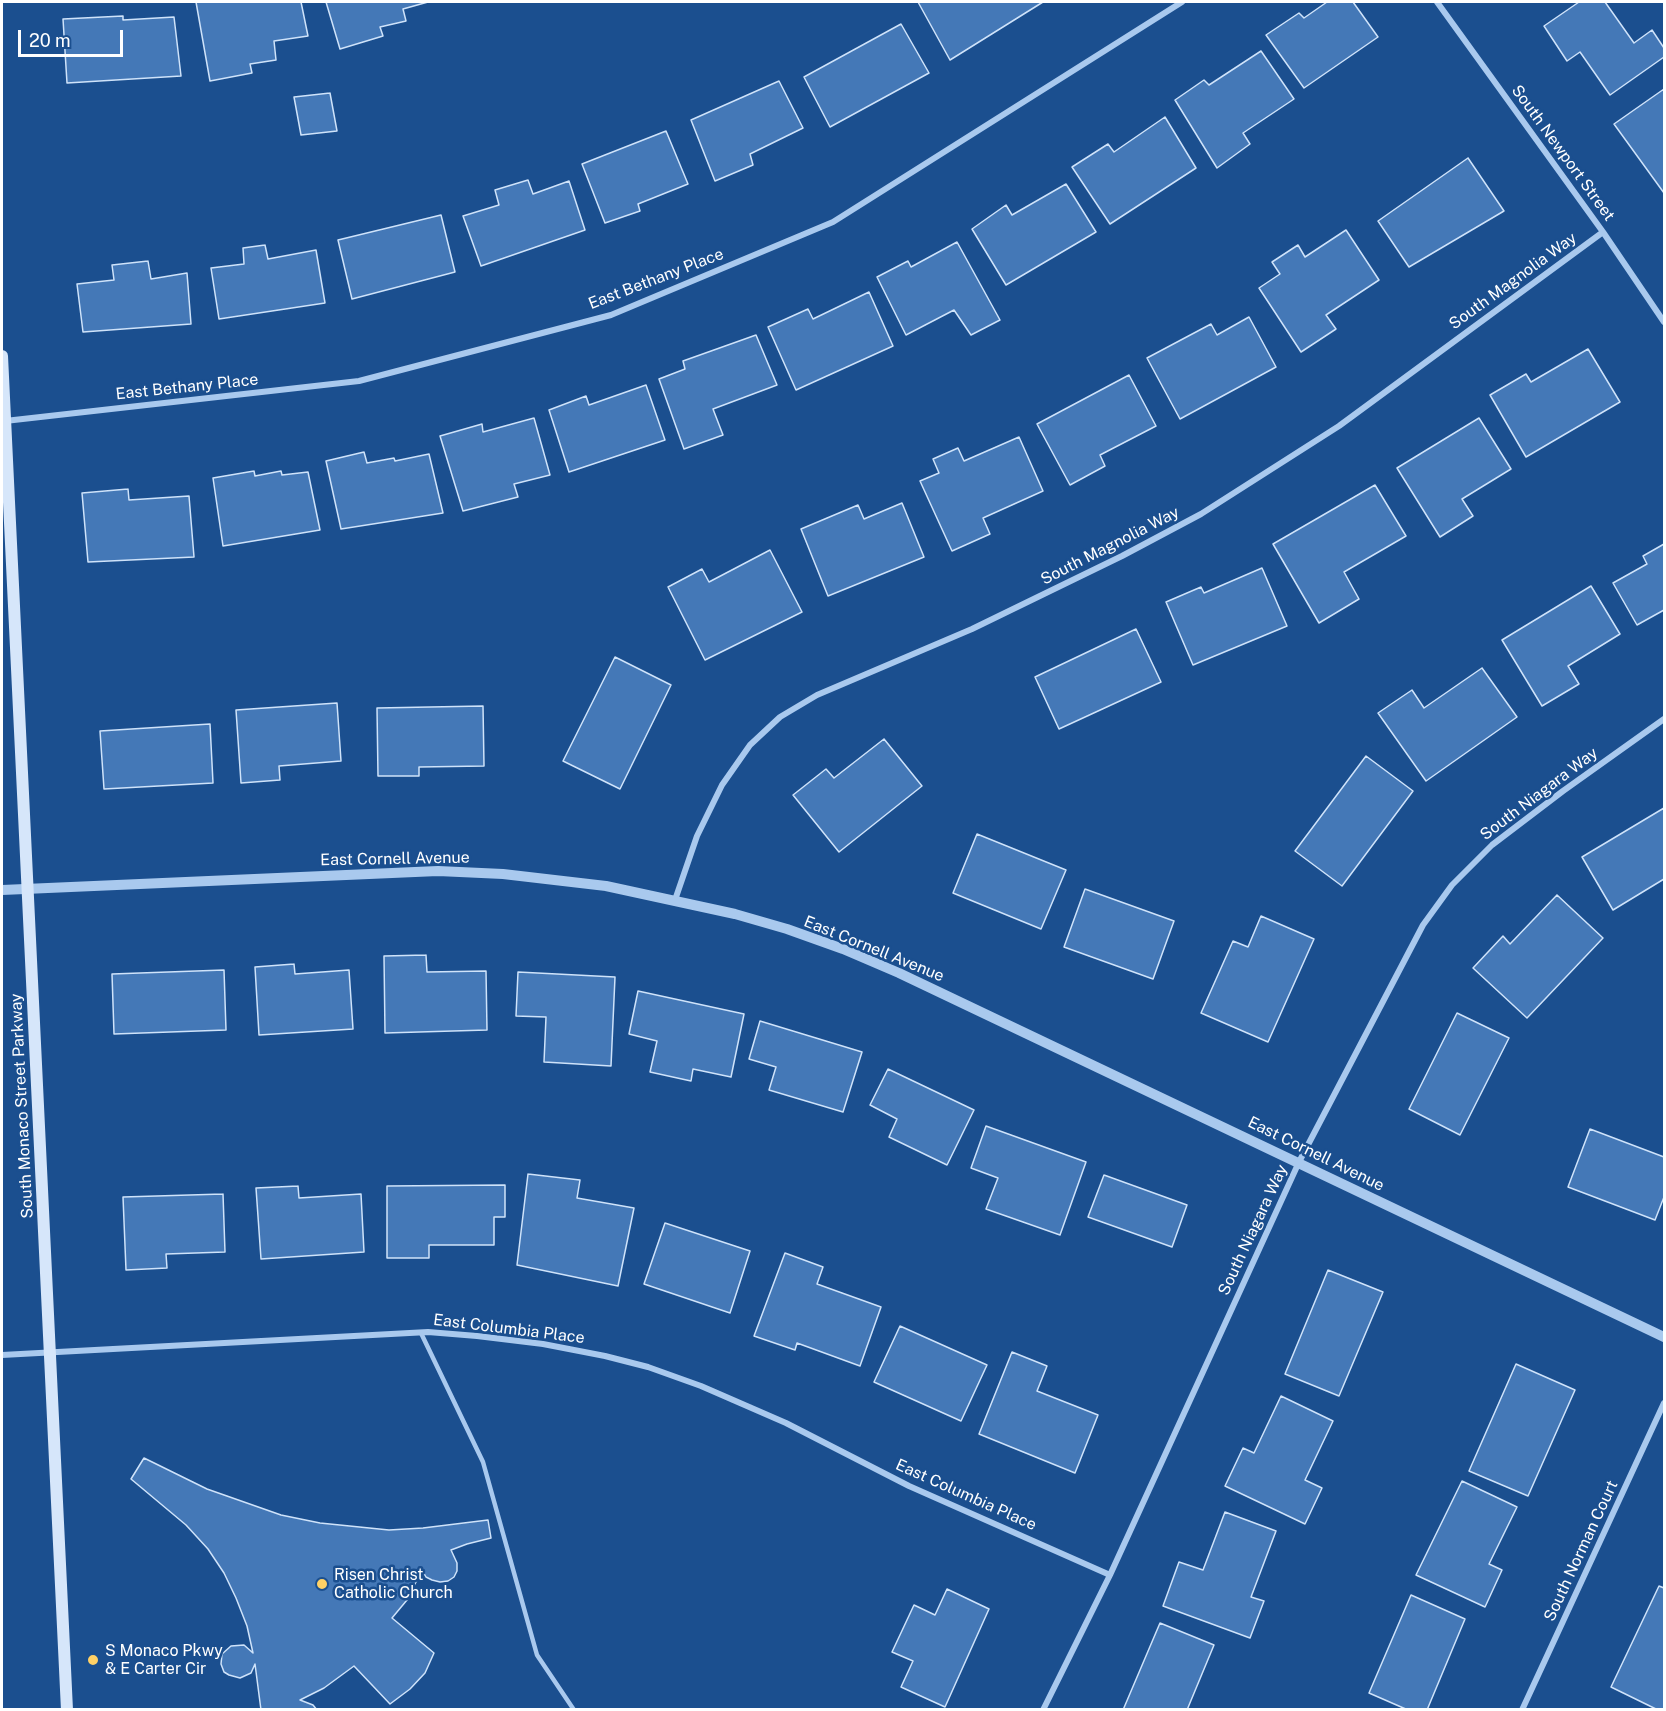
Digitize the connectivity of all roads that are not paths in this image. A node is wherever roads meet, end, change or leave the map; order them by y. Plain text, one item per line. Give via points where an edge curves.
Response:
1 (1182, 2) edge
2 (1437, 2) edge
3 (1603, 232) junction
4 (1665, 322) edge
5 (2, 356) edge
6 (5, 421) junction
7 (1665, 718) edge
8 (28, 888) junction
9 (2, 890) edge
10 (675, 900) junction
11 (1299, 1162) junction
12 (421, 1333) junction
13 (1665, 1337) edge
14 (49, 1353) junction
15 (2, 1355) edge
16 (1665, 1403) edge
17 (1110, 1575) junction
18 (67, 1710) edge
19 (574, 1710) edge
20 (1042, 1710) edge
21 (1522, 1710) edge

1 - 6 street, East Bethany Place via 833,222 611,315 359,381
2 - 3 street, South Newport Street
3 - 4 street, South Newport Street
3 - 10 street, South Magnolia Way via 1339,426 1201,514 972,629 817,695 780,717 750,745 722,785 697,836
5 - 6 main road, South Monaco Street Parkway
6 - 8 main road, South Monaco Street Parkway
7 - 11 street, South Niagara Way via 1492,844 1452,885 1423,925
8 - 9 street, East Cornell Avenue
8 - 10 street, East Cornell Avenue via 438,871 565,880
8 - 14 main road, South Monaco Street Parkway
10 - 11 street, East Cornell Avenue via 766,923 843,949
11 - 13 street, East Cornell Avenue
11 - 17 street, South Niagara Way
12 - 14 street, East Columbia Place
12 - 17 street, East Columbia Place via 543,1344 648,1367 786,1423 909,1486
12 - 19 lane via 483,1462 537,1654
14 - 15 street, East Columbia Place
14 - 18 main road, South Monaco Street Parkway
16 - 21 street, South Norman Court
17 - 20 street, South Niagara Way

